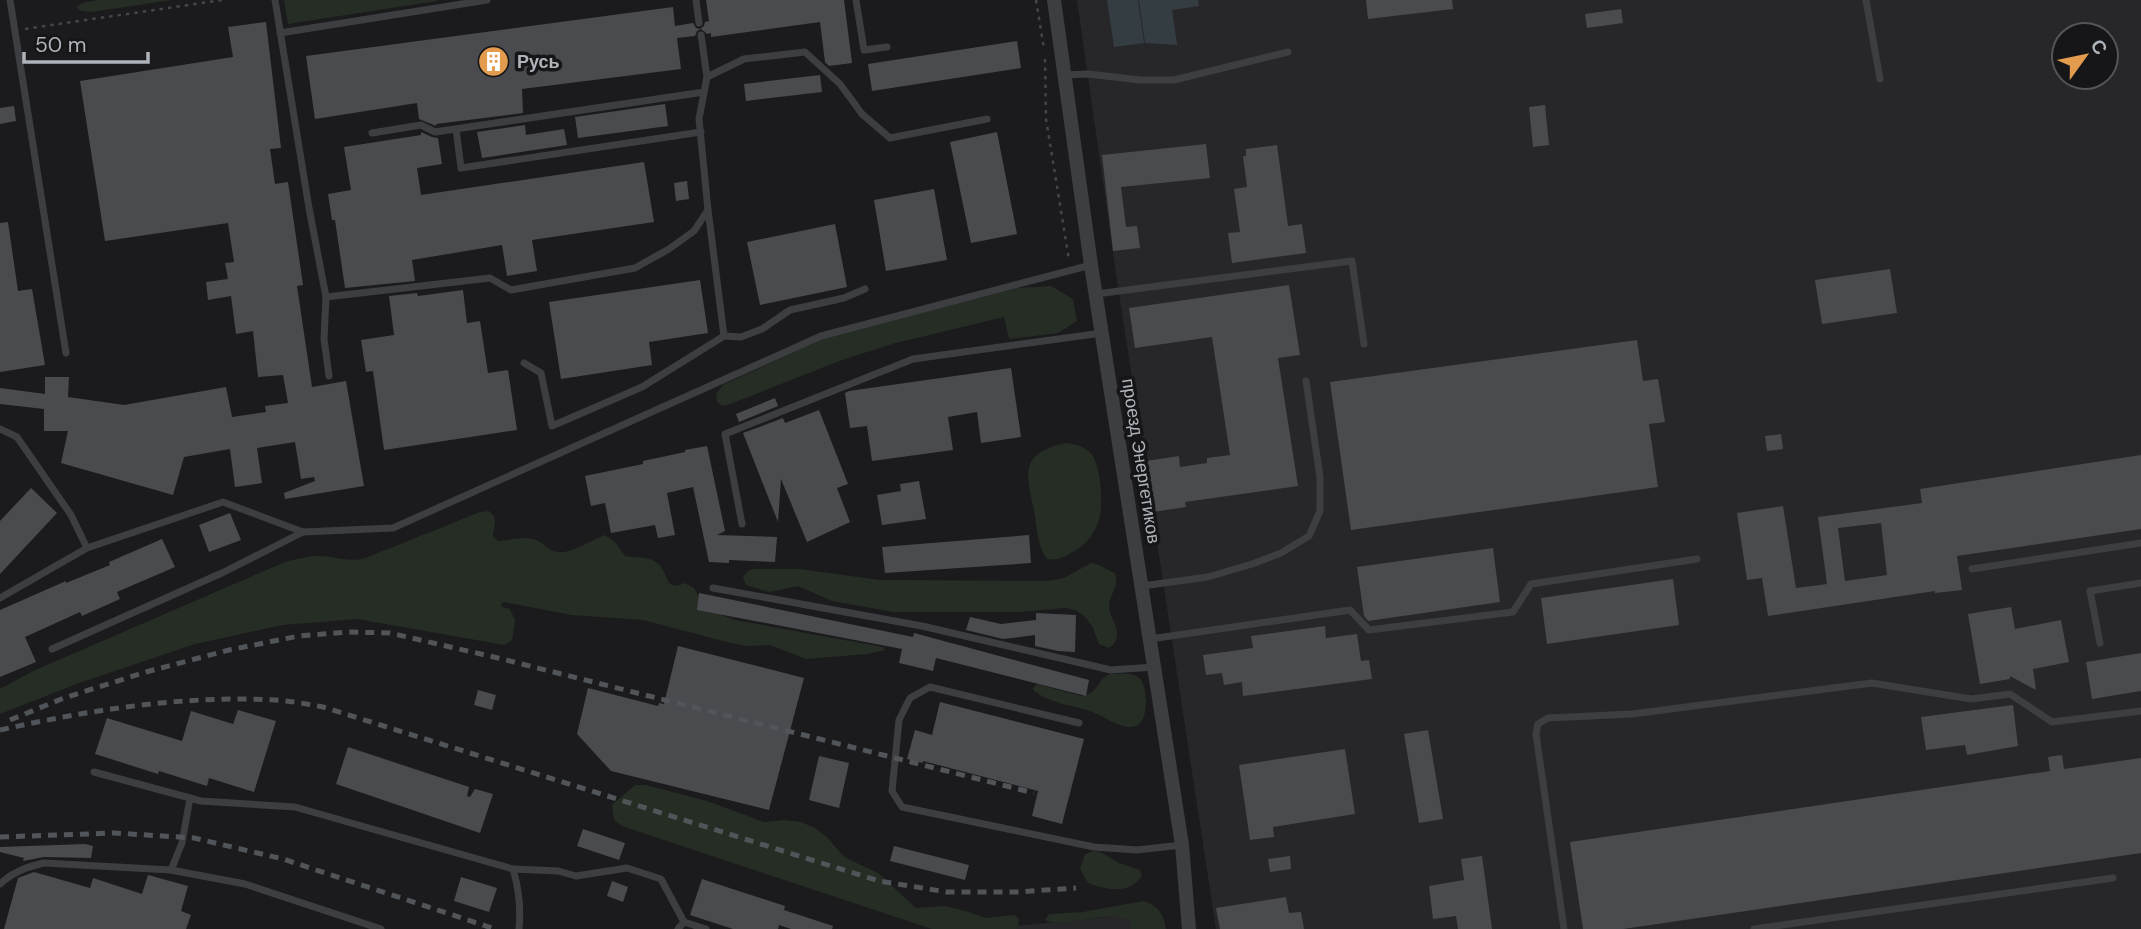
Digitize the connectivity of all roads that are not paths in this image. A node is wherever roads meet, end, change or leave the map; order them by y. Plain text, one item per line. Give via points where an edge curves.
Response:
1 (10, 0) edge
2 (275, 0) edge
3 (487, 0) edge
4 (696, 0) edge
5 (856, 0) edge
6 (1054, 0) edge
7 (1866, 0) edge
8 (699, 23) dead end
9 (280, 33) junction
10 (701, 35) dead end
11 (887, 47) dead end
12 (1288, 52) dead end
13 (1064, 75) junction
14 (707, 77) junction
15 (1880, 79) dead end
16 (704, 92) junction
17 (987, 119) dead end
18 (456, 129) junction
19 (701, 132) junction
20 (372, 133) dead end
21 (708, 210) junction
22 (1091, 265) junction
23 (864, 289) dead end
24 (1096, 294) junction
25 (326, 297) junction
26 (1101, 333) junction
27 (724, 335) junction
28 (1364, 344) dead end
29 (66, 353) dead end
30 (524, 363) dead end
31 (329, 376) dead end
32 (1306, 381) dead end
33 (0, 429) edge
34 (742, 524) dead end
35 (303, 532) junction
36 (2141, 543) edge
37 (87, 548) junction
38 (1697, 559) dead end
39 (1972, 569) dead end
40 (2141, 583) edge
41 (1142, 586) junction
42 (713, 588) dead end
43 (0, 598) edge
44 (1150, 639) junction
45 (2100, 643) dead end
46 (52, 649) dead end
47 (1154, 667) junction
48 (2141, 711) edge
49 (1079, 723) dead end
50 (94, 772) dead end
51 (190, 798) junction
52 (1182, 845) junction
53 (513, 869) junction
54 (171, 870) junction
55 (2113, 878) dead end
56 (0, 884) edge
57 (684, 922) junction
58 (382, 929) edge
59 (519, 929) edge
60 (678, 929) edge
61 (706, 929) edge
62 (1189, 929) edge
63 (1564, 929) edge
64 (1754, 929) edge

1 - 29 lane
2 - 9 lane
3 - 9 lane
4 - 8 lane
5 - 11 lane via 864,50
6 - 13 street, проезд Энергетиков
7 - 15 lane
9 - 25 lane
10 - 14 lane
12 - 13 lane via 1174,80
13 - 22 street, проезд Энергетиков
14 - 16 lane
14 - 17 lane via 744,60 805,52 890,138
16 - 18 lane
16 - 19 lane
18 - 19 lane via 461,168
18 - 20 lane via 435,132 421,125
19 - 21 lane
21 - 25 lane via 694,231 635,268 511,289 490,278
21 - 27 lane
22 - 24 street, проезд Энергетиков
22 - 35 lane via 821,336 393,528
23 - 27 lane via 790,310 762,330 741,337
24 - 26 street, проезд Энергетиков
24 - 28 lane via 1352,261
25 - 31 lane via 324,339
26 - 34 lane via 913,359 725,434
26 - 41 street, проезд Энергетиков
27 - 30 lane via 642,387 552,426 541,373
32 - 41 lane via 1320,477 1320,511 1309,536 1252,564 1208,577
33 - 37 lane via 17,437 71,515
35 - 37 lane via 223,502
35 - 46 lane
36 - 39 lane
37 - 43 lane
38 - 44 lane via 1531,584 1513,612 1368,630 1350,610
40 - 45 lane via 2090,591
41 - 44 street, проезд Энергетиков
42 - 47 lane via 922,626 1111,670
44 - 47 street, проезд Энергетиков
47 - 52 street, проезд Энергетиков
48 - 63 lane via 2052,722 2010,694 1971,699 1872,683 1632,714 1548,718 1538,724 1536,734
49 - 52 lane via 930,687 910,698 899,720 892,792 902,807 1094,847 1137,850
50 - 51 lane
51 - 53 lane via 295,807
51 - 54 lane via 182,843
52 - 62 street, проезд Энергетиков
53 - 57 lane via 576,876 627,869 661,879
53 - 59 lane via 519,887
54 - 56 lane via 44,863 26,867
54 - 58 lane via 245,884
55 - 64 lane
57 - 60 lane
57 - 61 lane

